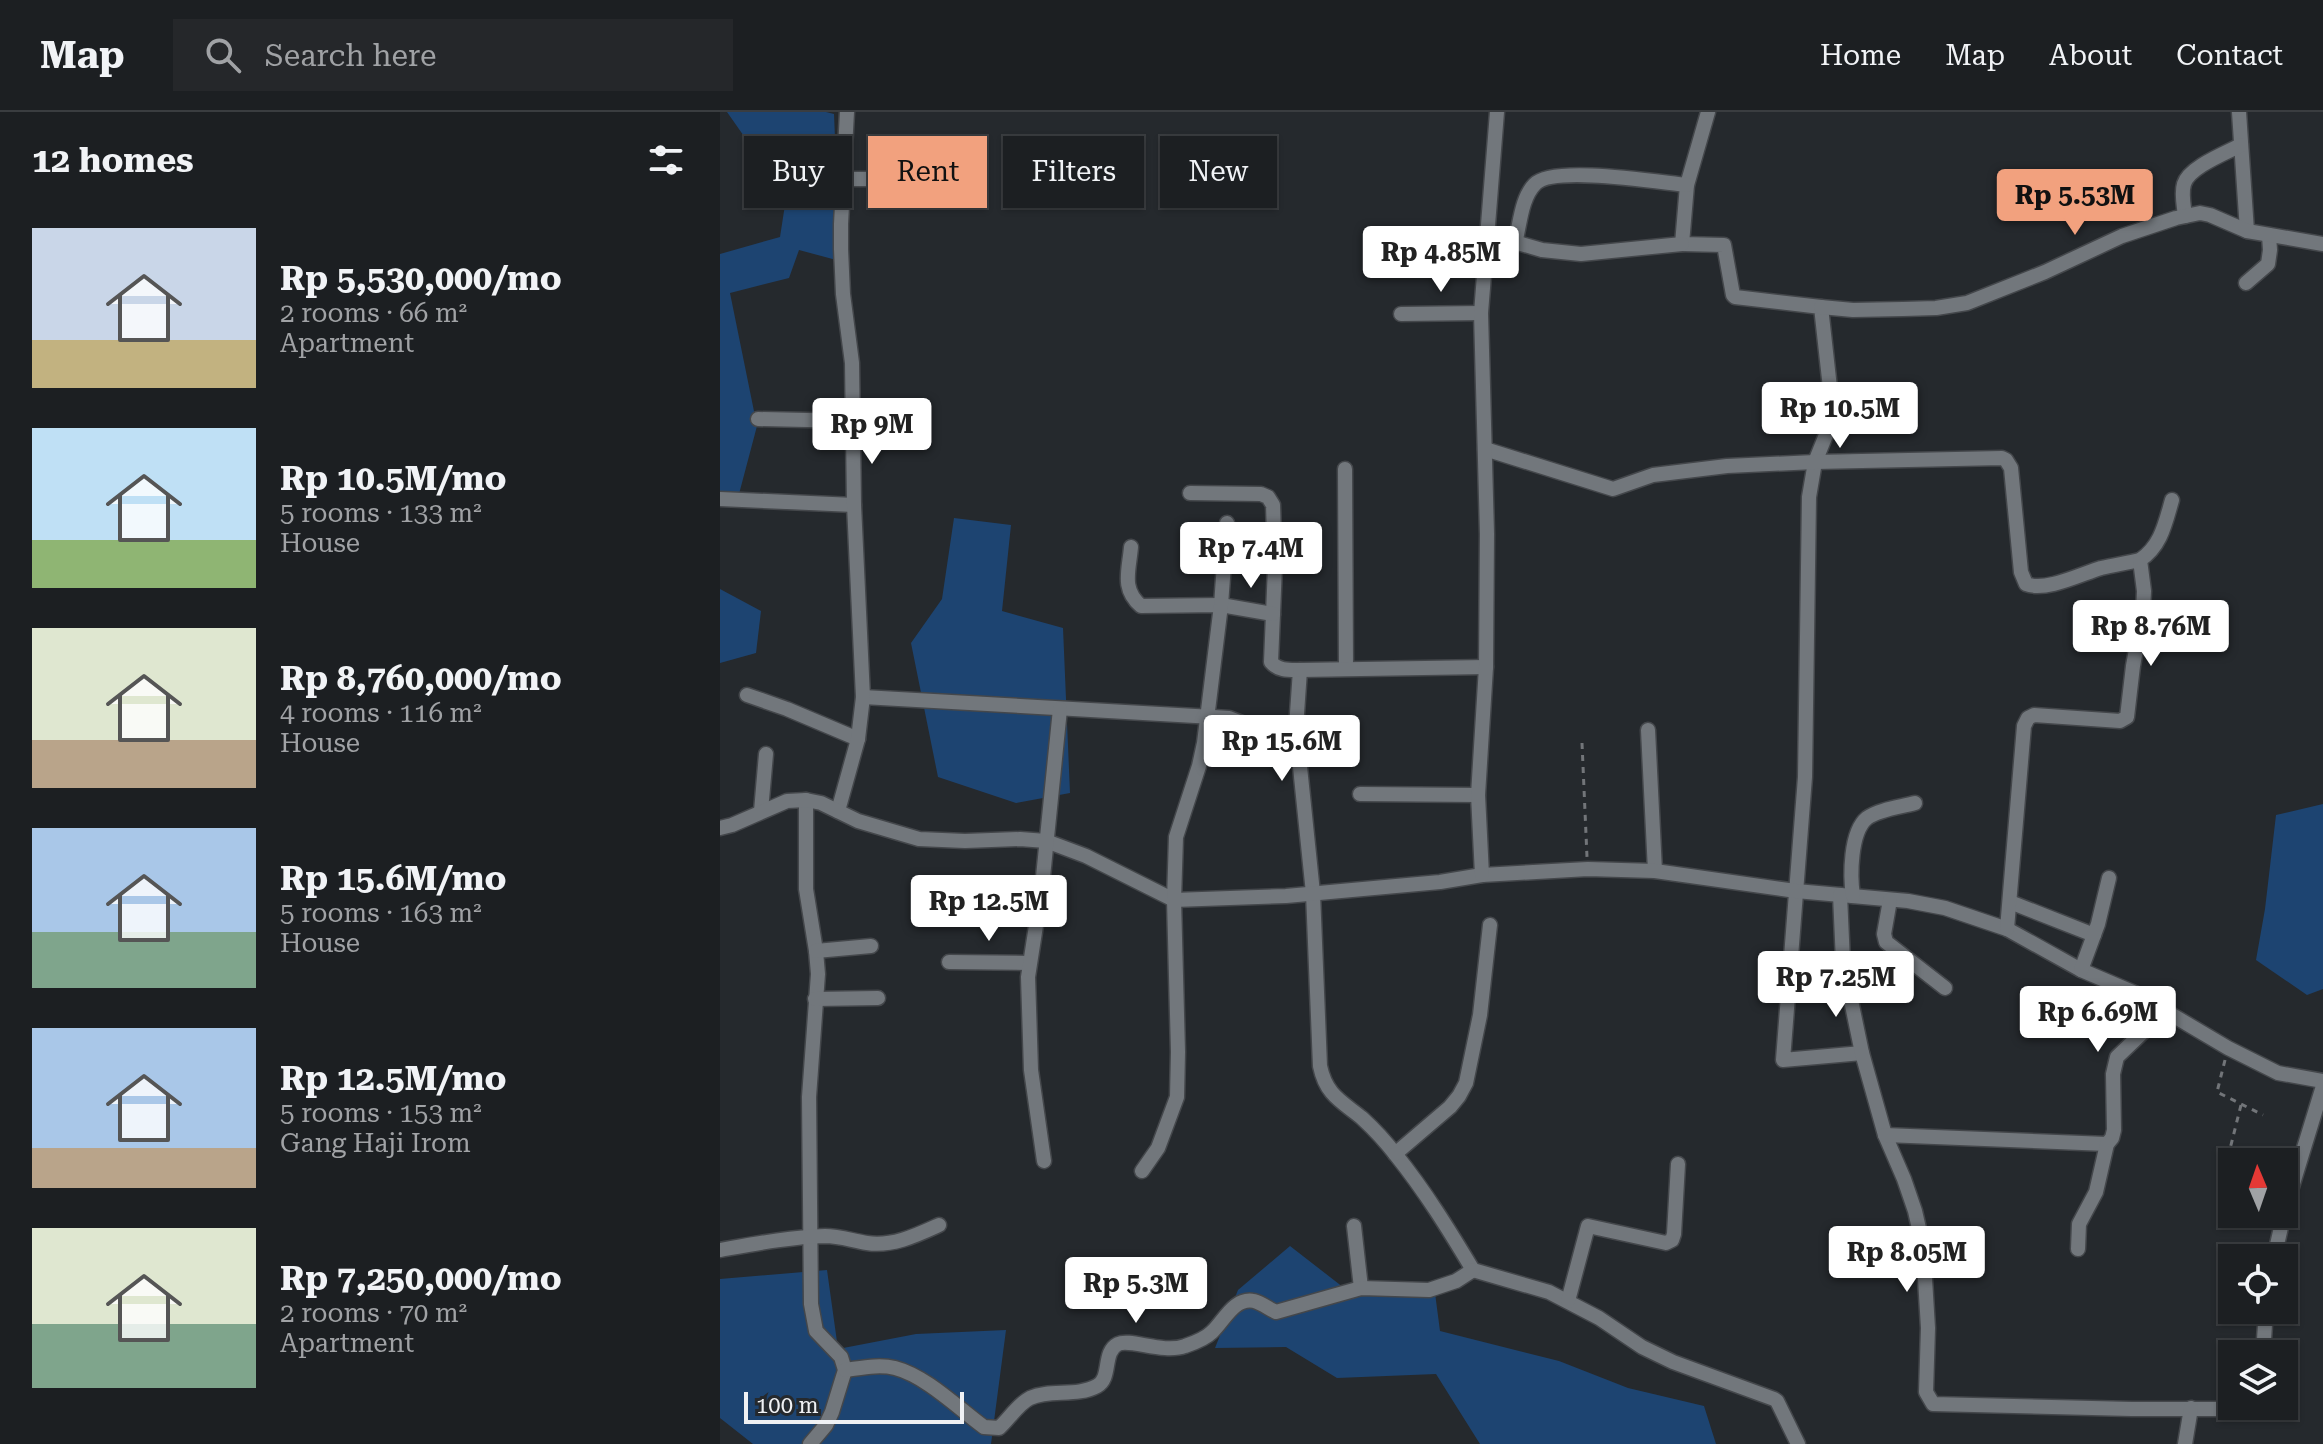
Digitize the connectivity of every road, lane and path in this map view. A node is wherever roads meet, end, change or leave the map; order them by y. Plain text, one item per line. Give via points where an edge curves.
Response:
1 (847, 112) edge
2 (1497, 112) edge
3 (1708, 112) edge
4 (2239, 112) edge
5 (846, 136) edge
6 (2241, 145) junction
7 (1687, 185) junction
8 (842, 208) edge
9 (2185, 216) junction
10 (2247, 231) junction
11 (1487, 234) junction
12 (2269, 235) junction
13 (1515, 243) junction
14 (1682, 244) junction
15 (2323, 244) edge
16 (2246, 283) dead end
17 (1821, 307) junction
18 (1481, 313) junction
19 (1401, 314) dead end
20 (758, 419) dead end
21 (852, 421) junction
22 (1485, 449) junction
23 (1815, 462) junction
24 (1345, 469) dead end
25 (1190, 493) dead end
26 (720, 499) edge
27 (2172, 500) dead end
28 (854, 505) junction
29 (1227, 523) dead end
30 (1131, 547) dead end
31 (2140, 560) junction
32 (1225, 561) junction
33 (1275, 566) junction
34 (1221, 605) junction
35 (1273, 614) junction
36 (1486, 667) junction
37 (1346, 668) junction
38 (1300, 670) junction
39 (747, 695) dead end
40 (863, 697) junction
41 (1060, 709) junction
42 (1206, 717) junction
43 (1296, 728) junction
44 (1648, 730) dead end
45 (858, 739) junction
46 (1582, 743) dead end
47 (766, 754) dead end
48 (1360, 794) dead end
49 (1478, 795) junction
50 (806, 800) junction
51 (1915, 803) dead end
52 (761, 811) junction
53 (838, 811) junction
54 (720, 828) edge
55 (1046, 841) junction
56 (1588, 869) junction
57 (1655, 871) junction
58 (1482, 875) junction
59 (2109, 878) dead end
60 (1796, 891) junction
61 (1313, 893) junction
62 (1846, 896) junction
63 (1174, 900) junction
64 (1890, 900) junction
65 (2010, 902) junction
66 (1490, 925) dead end
67 (2007, 929) junction
68 (2094, 935) junction
69 (871, 946) dead end
70 (816, 951) junction
71 (949, 962) dead end
72 (1029, 963) junction
73 (2081, 970) junction
74 (1945, 988) dead end
75 (878, 998) dead end
76 (815, 999) junction
77 (2165, 1011) junction
78 (2228, 1048) junction
79 (1862, 1053) junction
80 (2323, 1083) edge
81 (2241, 1105) junction
82 (2263, 1115) dead end
83 (1885, 1135) junction
84 (2107, 1144) junction
85 (2230, 1148) edge
86 (1395, 1154) junction
87 (1044, 1161) dead end
88 (1678, 1164) dead end
89 (2298, 1167) edge
90 (1142, 1171) dead end
91 (939, 1225) dead end
92 (1354, 1226) dead end
93 (811, 1236) junction
94 (2078, 1249) dead end
95 (720, 1250) edge
96 (1473, 1270) junction
97 (1361, 1288) junction
98 (1568, 1301) junction
99 (845, 1370) junction
100 (2191, 1408) junction
101 (2218, 1408) edge
102 (810, 1444) edge
103 (1798, 1444) edge
104 (2185, 1444) edge

1 - 5 street
2 - 11 street
3 - 7 street
4 - 6 street
6 - 9 street via 2188,175
6 - 10 street
7 - 13 street via 1581,175 1545,177 1528,193
7 - 14 street
8 - 21 street
9 - 10 street via 2210,215
9 - 17 street via 2122,236 1967,303 1903,309
10 - 12 street
11 - 13 street
11 - 18 street
12 - 15 street
12 - 16 street via 2268,264
13 - 14 street via 1581,254
14 - 17 street via 1724,245 1733,295 1738,298
17 - 23 street via 1832,406
18 - 19 street
18 - 22 street
20 - 21 street
21 - 28 street
22 - 23 street via 1613,489 1661,473
22 - 36 street
23 - 31 street via 2002,458 2011,468 2026,584 2057,583
23 - 60 street via 1809,497 1805,777
24 - 37 street
25 - 33 street via 1268,497 1273,505
26 - 28 street
27 - 31 street via 2161,538
28 - 40 street
29 - 32 street
30 - 34 street via 1127,585 1141,606
31 - 65 street via 2143,611 2127,717 2120,721 2034,715 2024,726
32 - 33 street
32 - 34 street
33 - 35 street
34 - 35 street
34 - 42 street
35 - 38 street via 1271,662 1281,669
36 - 37 street
36 - 49 street
37 - 38 street
38 - 43 street
39 - 45 street
40 - 41 street
40 - 45 street
41 - 42 street
41 - 55 street
42 - 43 street
42 - 63 street via 1199,766 1176,837
43 - 61 street
44 - 57 street
45 - 53 street
46 - 56 path
47 - 52 street
48 - 49 street
49 - 58 street
50 - 52 street
50 - 53 street
50 - 70 street via 806,889
51 - 62 street via 1875,814 1858,829
52 - 54 street
53 - 55 street via 919,839
55 - 63 street
55 - 72 street
56 - 57 street
56 - 58 street
57 - 60 street
58 - 61 street
59 - 68 street
60 - 62 street
60 - 79 street via 1783,1060
61 - 63 street
61 - 86 street via 1323,1081
62 - 64 street
62 - 79 street via 1843,962
63 - 90 street via 1177,1097 1158,1148
64 - 67 street via 1945,908
64 - 74 street via 1886,942
65 - 67 street
65 - 68 street
66 - 86 street via 1466,1083 1450,1107
67 - 73 street
68 - 73 street
69 - 70 street
70 - 76 street
71 - 72 street
72 - 87 street via 1031,1070
73 - 77 street
75 - 76 street
76 - 93 street via 809,1097
77 - 78 street
77 - 84 street via 2117,1057 2114,1130
78 - 80 street via 2278,1073
78 - 81 path via 2217,1092
79 - 83 street
80 - 89 street
81 - 82 path
81 - 85 path
83 - 84 street
83 - 100 street via 1923,1246 1926,1392 1933,1404
84 - 94 street via 2096,1192 2079,1224
86 - 96 street
88 - 98 street via 1672,1240 1588,1226
91 - 93 street via 883,1244
92 - 97 street
93 - 95 street
93 - 99 street via 812,1318
96 - 97 street via 1429,1290
96 - 98 street
97 - 99 street via 1275,1312 1254,1301 1242,1302 1210,1334 1175,1349 1119,1343 1109,1354 1100,1385 1028,1399 995,1429 984,1427 919,1378 893,1368
98 - 103 street via 1673,1362 1774,1399
99 - 102 street via 826,1425
100 - 101 street
100 - 104 street

